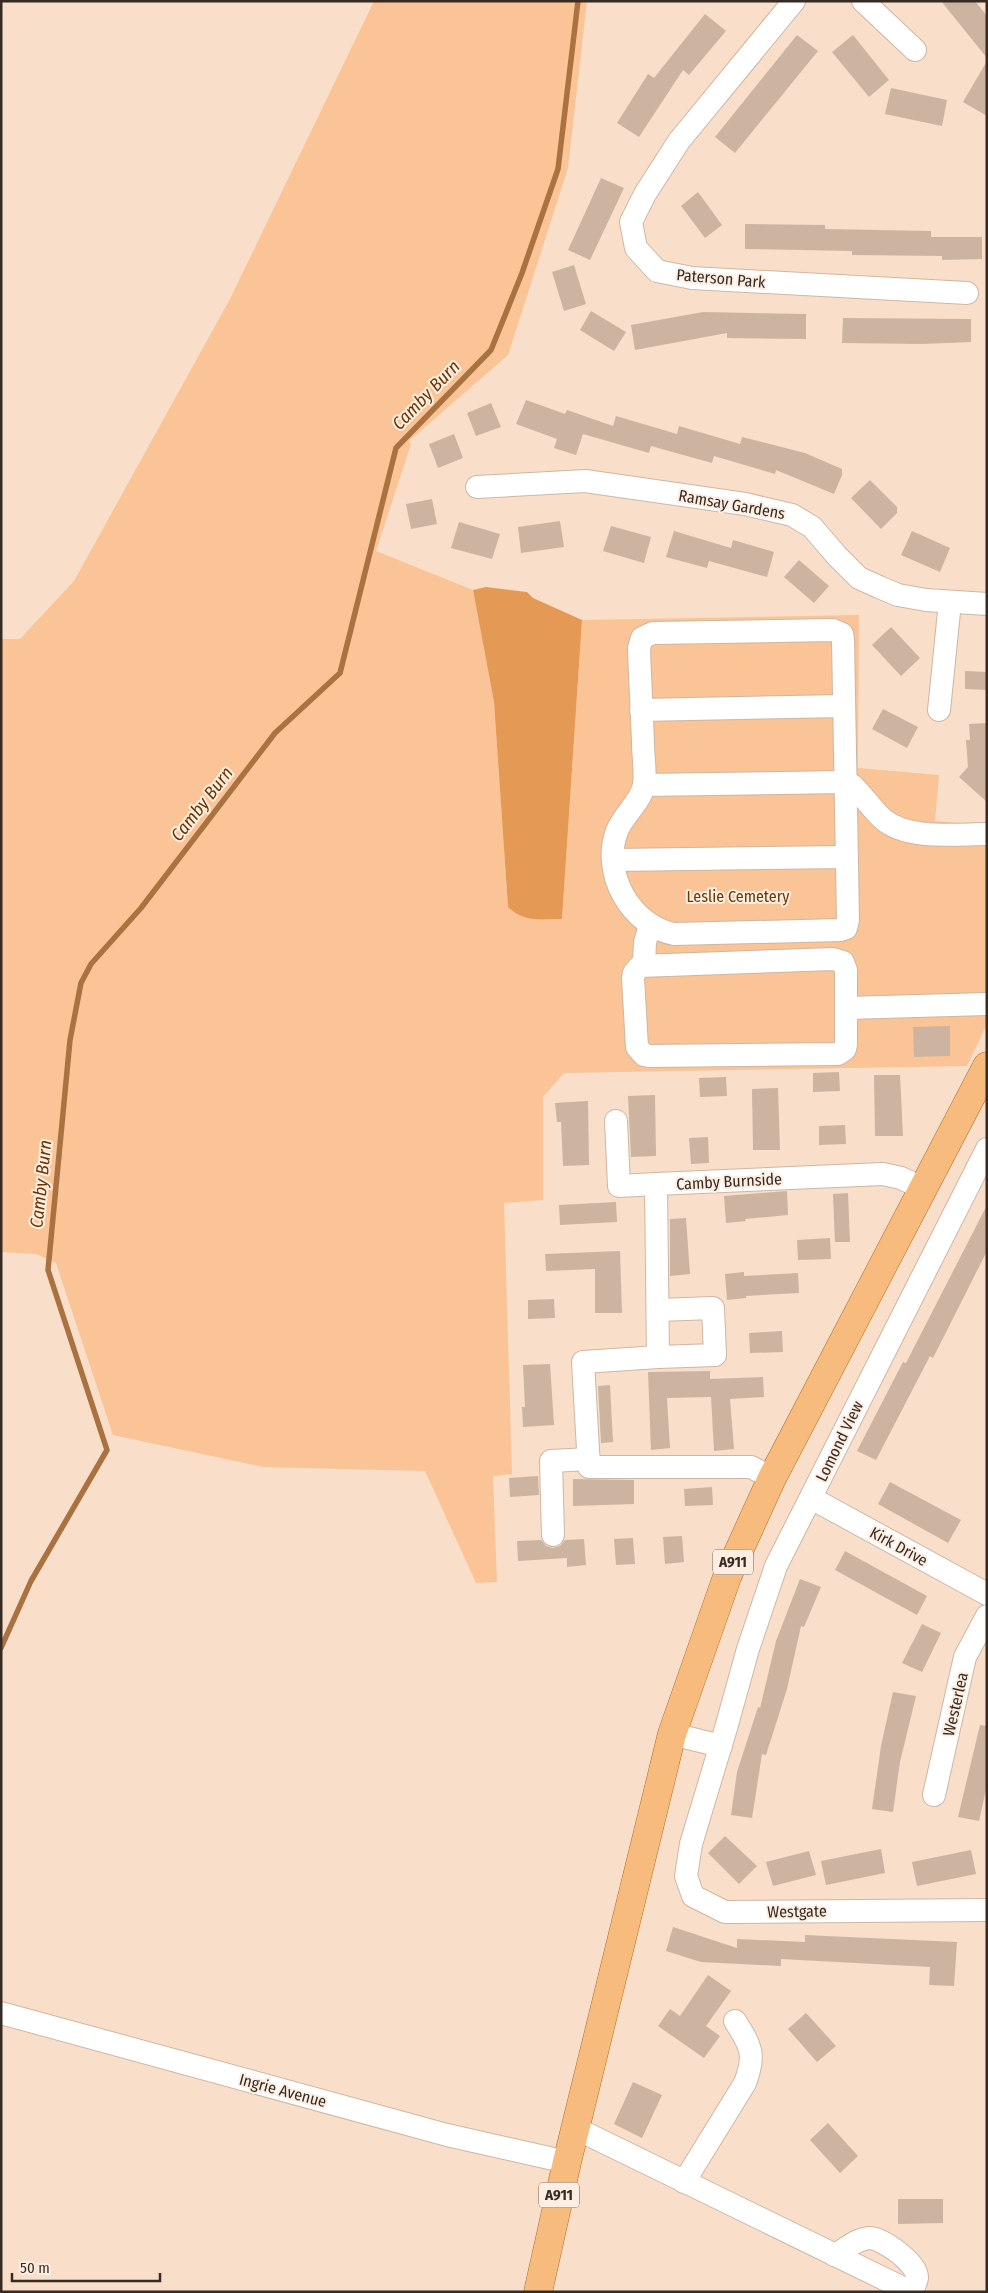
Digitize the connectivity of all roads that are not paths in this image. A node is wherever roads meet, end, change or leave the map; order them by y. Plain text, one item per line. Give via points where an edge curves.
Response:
1 (794, 1) edge
2 (863, 1) edge
3 (915, 50) dead end
4 (967, 293) dead end
5 (477, 487) dead end
6 (950, 602) junction
7 (987, 604) edge
8 (844, 706) junction
9 (642, 710) junction
10 (939, 710) dead end
11 (845, 782) junction
12 (644, 785) junction
13 (987, 834) edge
14 (847, 857) junction
15 (614, 860) junction
16 (650, 926) junction
17 (644, 964) junction
18 (987, 1004) edge
19 (847, 1008) junction
20 (987, 1066) edge
21 (616, 1120) dead end
22 (987, 1149) edge
23 (656, 1184) junction
24 (924, 1189) junction
25 (659, 1310) junction
26 (658, 1357) junction
27 (589, 1459) junction
28 (772, 1478) junction
29 (811, 1498) junction
30 (553, 1535) dead end
31 (987, 1594) edge
32 (987, 1616) edge
33 (672, 1734) junction
34 (721, 1746) junction
35 (934, 1795) dead end
36 (700, 1817) joint
37 (987, 1910) edge
38 (1, 2013) edge
39 (735, 2021) dead end
40 (575, 2128) junction
41 (566, 2162) junction
42 (684, 2182) junction
43 (834, 2255) junction
44 (538, 2292) edge
45 (911, 2292) edge

1 - 4 street, Paterson Park via 679,141 645,194 632,222 636,248 657,271 692,278
2 - 3 street
5 - 6 street, Ramsay Gardens via 585,481 745,504 792,515 812,527 859,578 898,595
6 - 7 street, Ramsay Gardens
6 - 10 street
8 - 9 street
8 - 9 street via 843,639 838,631 654,633 648,634 640,643
8 - 11 street
9 - 12 street
11 - 12 street
11 - 13 street via 895,828 916,833
11 - 14 street
12 - 15 street via 616,833
14 - 15 street
14 - 16 street via 848,920 843,930 674,934
15 - 16 street via 623,894 638,916
16 - 17 street
17 - 19 street via 839,959 846,970
17 - 19 street via 637,968 633,978 635,1042 640,1052 649,1056 838,1054 846,1044
18 - 19 street
20 - 24 main road, A911
21 - 23 street via 620,1186
22 - 29 street, Lomond View
23 - 24 street, Camby Burnside via 883,1174
23 - 25 street, Camby Burnside
24 - 28 main road, A911
25 - 26 street, Camby Burnside
25 - 26 street via 713,1308 714,1355
26 - 27 street via 583,1362
27 - 28 street via 589,1467 751,1467
27 - 30 street via 551,1461
28 - 33 main road, A911 via 727,1577
29 - 31 street, Kirk Drive
29 - 34 street, Lomond View via 776,1566
32 - 35 street, Westerlea via 965,1657
33 - 34 street
33 - 40 main road, A911
34 - 36 street, Lomond View
36 - 37 street, Westgate via 691,1844 686,1876 693,1896 725,1912
38 - 41 street, Ingrie Avenue via 447,2135
39 - 42 street via 750,2044 751,2067 745,2083
40 - 41 main road, A911
40 - 42 street
41 - 44 main road, A911
42 - 43 street
43 - 45 street
43 - 45 street via 855,2242 872,2238 915,2267 917,2278

